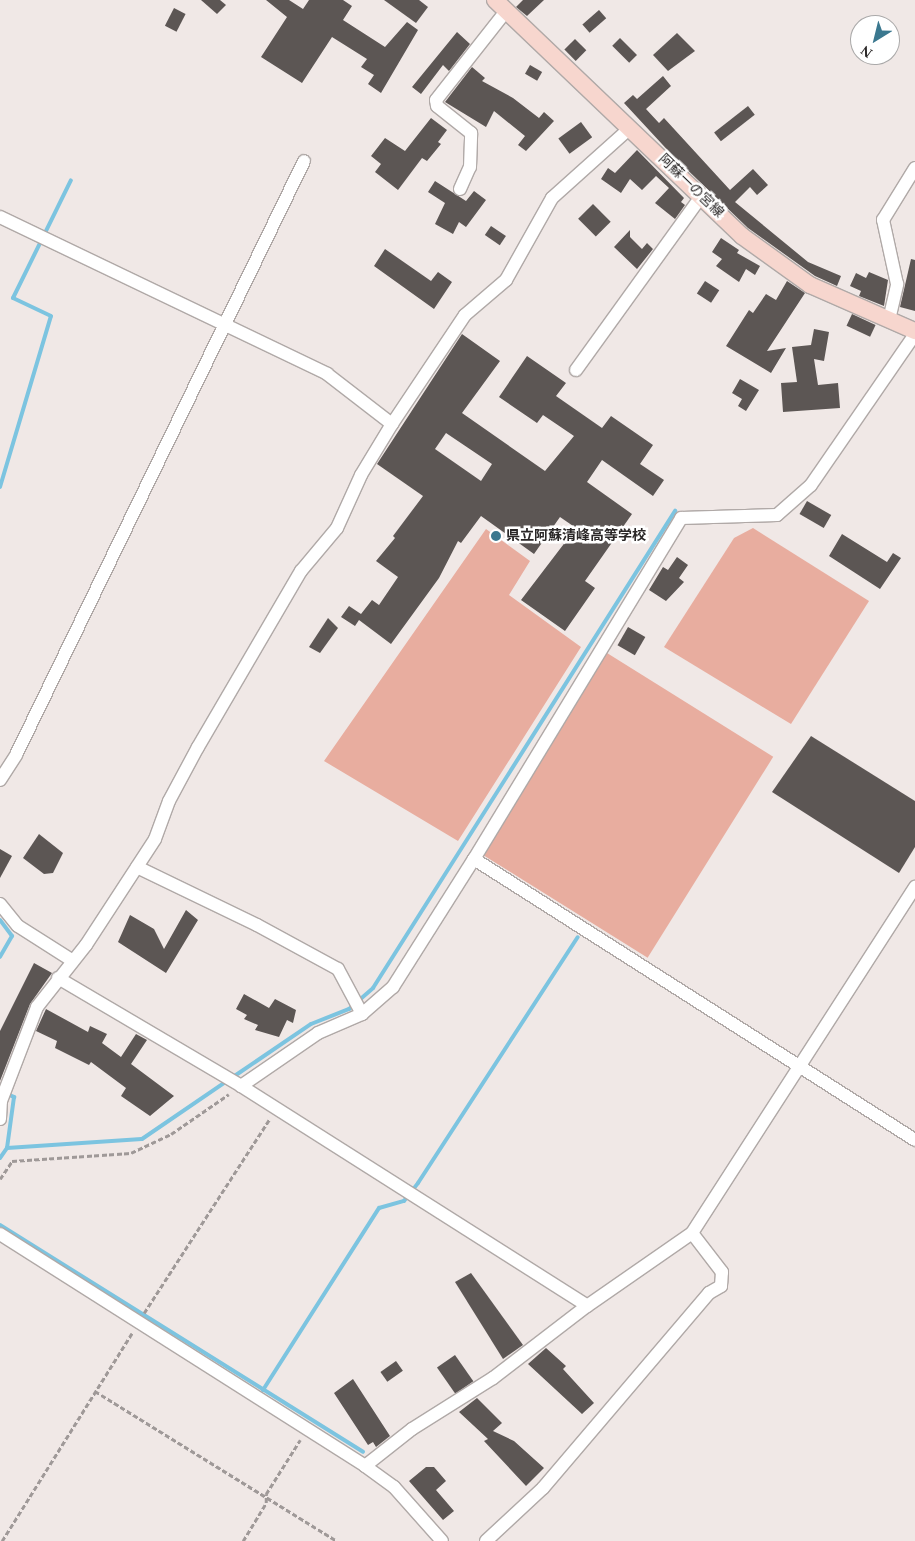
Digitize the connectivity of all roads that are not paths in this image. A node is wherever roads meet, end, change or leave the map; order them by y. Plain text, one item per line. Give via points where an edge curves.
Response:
1 (501, 5) edge
2 (630, 128) junction
3 (304, 161) dead end
4 (915, 168) edge
5 (460, 189) dead end
6 (702, 197) junction
7 (0, 216) edge
8 (889, 320) junction
9 (225, 324) junction
10 (915, 333) edge
11 (576, 370) dead end
12 (392, 424) junction
13 (0, 780) edge
14 (474, 859) junction
15 (137, 866) junction
16 (915, 887) edge
17 (0, 904) edge
18 (72, 961) junction
19 (58, 978) junction
20 (362, 1014) junction
21 (799, 1065) junction
22 (241, 1086) junction
23 (0, 1119) edge
24 (915, 1140) edge
25 (692, 1233) junction
26 (0, 1234) edge
27 (587, 1306) junction
28 (365, 1466) junction
29 (442, 1541) edge
30 (486, 1541) edge

1 - 2 main road, 阿蘇一の宮線
1 - 5 street via 436,100 437,106 471,133 470,167
2 - 6 main road, 阿蘇一の宮線
2 - 12 street via 552,198 506,280 465,315
3 - 9 street
4 - 8 street via 883,220 897,284
6 - 8 main road, 阿蘇一の宮線 via 742,236 810,284
6 - 11 street
7 - 9 street
8 - 10 main road, 阿蘇一の宮線
9 - 12 street via 327,374
9 - 13 street via 16,755
10 - 14 street via 810,486 777,515 681,518
12 - 15 street via 361,475 337,528 301,572 198,746 169,801 155,839
14 - 20 street via 393,988
14 - 21 street
15 - 18 street
15 - 20 street via 338,969
16 - 21 street
17 - 18 street via 18,926
18 - 19 street
19 - 22 street
19 - 23 street via 37,1007 1,1102
20 - 22 street via 318,1033
21 - 24 street
21 - 25 street
22 - 27 street
25 - 27 street
25 - 30 street via 722,1272 721,1286 709,1293 543,1488
26 - 28 street
27 - 28 street via 493,1378 412,1428
28 - 29 street via 394,1487

